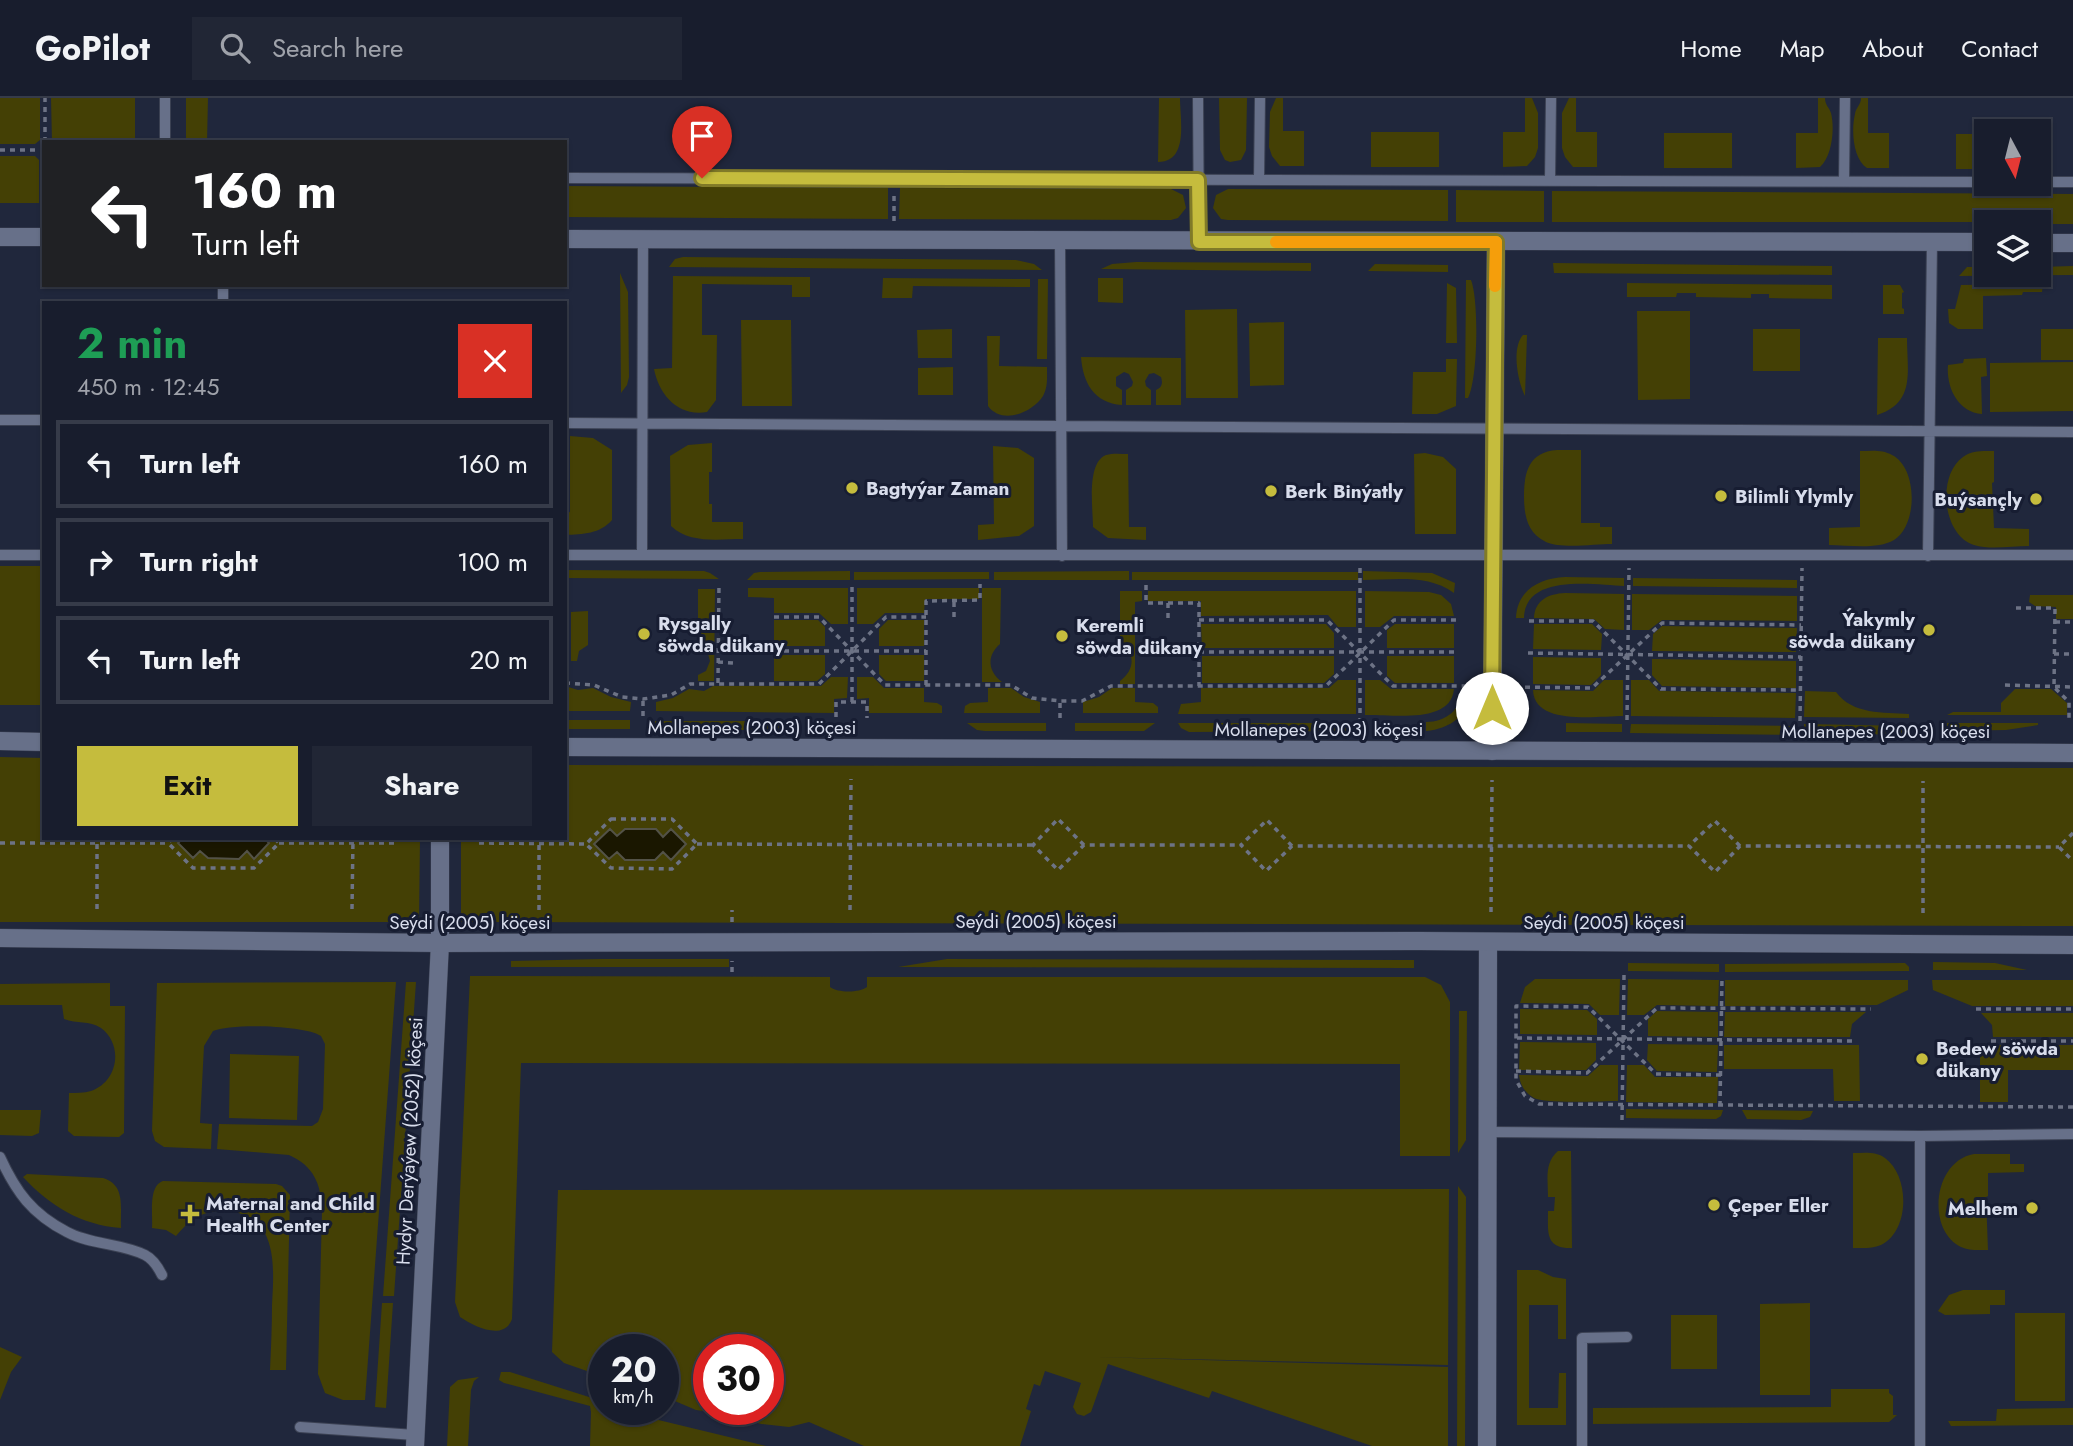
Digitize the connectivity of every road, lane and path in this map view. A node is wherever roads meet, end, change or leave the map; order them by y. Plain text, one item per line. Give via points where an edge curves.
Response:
1 (45, 98) edge
2 (165, 98) edge
3 (1198, 98) edge
4 (1260, 98) edge
5 (1551, 98) edge
6 (1845, 98) edge
7 (45, 140) edge
8 (164, 140) edge
9 (0, 150) edge
10 (42, 150) edge
11 (567, 178) edge
12 (1198, 180) junction
13 (1259, 180) junction
14 (1550, 181) junction
15 (1844, 181) junction
16 (1974, 182) edge
17 (2051, 182) edge
18 (2073, 182) edge
19 (894, 188) dead end
20 (894, 219) dead end
21 (0, 237) edge
22 (42, 237) edge
23 (567, 239) edge
24 (643, 239) junction
25 (1060, 241) junction
26 (1199, 242) junction
27 (1496, 242) junction
28 (1933, 242) junction
29 (1974, 242) edge
30 (2051, 243) edge
31 (2073, 243) edge
32 (0, 420) edge
33 (42, 421) edge
34 (567, 423) edge
35 (643, 424) junction
36 (1060, 426) junction
37 (1494, 429) junction
38 (1930, 431) junction
39 (2073, 432) edge
40 (0, 555) edge
41 (42, 555) edge
42 (567, 555) edge
43 (642, 555) junction
44 (1062, 555) junction
45 (1493, 555) junction
46 (2073, 555) edge
47 (1928, 556) junction
48 (1360, 571) dead end
49 (1629, 578) dead end
50 (1802, 580) dead end
51 (719, 584) dead end
52 (852, 584) dead end
53 (980, 584) dead end
54 (1146, 585) dead end
55 (954, 601) junction
56 (1168, 603) junction
57 (2016, 608) dead end
58 (774, 617) dead end
59 (926, 617) junction
60 (954, 617) dead end
61 (1199, 620) junction
62 (1459, 620) dead end
63 (1529, 621) dead end
64 (1168, 622) dead end
65 (2054, 622) junction
66 (2073, 622) edge
67 (1801, 625) junction
68 (774, 651) dead end
69 (852, 651) junction
70 (926, 651) junction
71 (1199, 652) junction
72 (1360, 652) junction
73 (1458, 652) dead end
74 (1528, 653) dead end
75 (2054, 654) junction
76 (2073, 654) edge
77 (1627, 655) junction
78 (1801, 657) junction
79 (718, 662) junction
80 (733, 663) dead end
81 (567, 683) edge
82 (718, 684) junction
83 (926, 685) junction
84 (2006, 685) dead end
85 (1199, 686) junction
86 (1471, 687) dead end
87 (1515, 687) dead end
88 (2054, 687) junction
89 (2073, 687) edge
90 (1800, 690) junction
91 (643, 699) junction
92 (1060, 701) junction
93 (852, 702) junction
94 (2071, 702) edge
95 (643, 716) dead end
96 (836, 717) dead end
97 (867, 718) dead end
98 (1060, 718) dead end
99 (1360, 719) dead end
100 (2069, 719) dead end
101 (1627, 720) dead end
102 (1800, 721) dead end
103 (0, 741) edge
104 (42, 741) edge
105 (567, 747) edge
106 (1492, 751) junction
107 (2073, 753) edge
108 (850, 779) dead end
109 (1492, 780) dead end
110 (1923, 781) dead end
111 (2073, 833) edge
112 (97, 840) edge
113 (171, 840) edge
114 (276, 840) edge
115 (440, 840) edge
116 (353, 841) edge
117 (539, 841) edge
118 (0, 843) edge
119 (168, 843) junction
120 (279, 843) junction
121 (398, 843) dead end
122 (480, 843) dead end
123 (586, 844) junction
124 (697, 844) junction
125 (850, 844) junction
126 (1033, 845) junction
127 (1084, 845) junction
128 (1241, 845) junction
129 (1292, 846) junction
130 (1491, 846) junction
131 (1689, 846) junction
132 (1740, 846) junction
133 (1923, 847) junction
134 (2059, 847) junction
135 (2073, 861) edge
136 (97, 909) dead end
137 (352, 909) dead end
138 (539, 910) dead end
139 (733, 910) dead end
140 (850, 910) dead end
141 (1491, 912) dead end
142 (1923, 913) dead end
143 (732, 922) dead end
144 (0, 938) edge
145 (440, 943) junction
146 (1488, 943) junction
147 (2073, 945) edge
148 (733, 959) dead end
149 (732, 972) dead end
150 (1624, 975) dead end
151 (1722, 976) dead end
152 (1721, 1009) junction
153 (1871, 1009) dead end
154 (1976, 1009) dead end
155 (2073, 1009) edge
156 (1517, 1038) junction
157 (1623, 1040) junction
158 (1721, 1041) junction
159 (1855, 1041) dead end
160 (1991, 1041) dead end
161 (2073, 1041) edge
162 (1516, 1071) junction
163 (1721, 1074) junction
164 (1622, 1105) junction
165 (1720, 1106) junction
166 (2073, 1107) edge
167 (1622, 1118) dead end
168 (1488, 1132) junction
169 (2073, 1134) edge
170 (1920, 1136) junction
171 (0, 1157) edge
172 (162, 1275) dead end
173 (1628, 1337) dead end
174 (300, 1427) dead end
175 (415, 1440) edge
176 (1487, 1446) edge
177 (1582, 1446) edge
178 (1920, 1446) edge

1 - 7 path
2 - 8 lane
3 - 12 lane
4 - 13 lane
5 - 14 lane
6 - 15 lane
9 - 10 path
11 - 12 lane
12 - 13 lane
12 - 26 lane
13 - 14 lane
14 - 15 lane
15 - 16 lane
17 - 18 lane
19 - 20 path
21 - 22 street
23 - 24 street
24 - 25 street
24 - 35 lane
25 - 26 street
25 - 36 lane
26 - 27 street
27 - 28 street
27 - 37 street
28 - 29 street
28 - 38 lane
30 - 31 street
32 - 33 lane
34 - 35 lane
35 - 36 lane
35 - 43 lane
36 - 37 lane
36 - 44 lane
37 - 38 lane
37 - 45 street
38 - 39 lane
38 - 47 lane
40 - 41 lane
42 - 43 lane
43 - 44 lane
44 - 45 lane
45 - 47 lane
45 - 106 street
46 - 47 lane
48 - 72 path
49 - 77 path
50 - 67 path
51 - 79 path
52 - 69 path
53 - 55 path via 980,600
54 - 56 path via 1146,603
55 - 59 path via 926,601
55 - 60 path
56 - 61 path via 1199,603
56 - 64 path
57 - 65 path via 2055,608
58 - 69 path via 818,617
59 - 69 path via 887,617
59 - 70 path
61 - 71 path
61 - 72 path via 1327,620
62 - 72 path via 1394,620
63 - 77 path via 1593,621
65 - 66 path
65 - 75 path
67 - 77 path via 1662,623
67 - 78 path
68 - 69 path
69 - 70 path
69 - 82 path via 819,684
69 - 83 path via 885,685
69 - 93 path
70 - 83 path
71 - 72 path
71 - 85 path
72 - 73 path
72 - 85 path via 1326,686
72 - 86 path via 1393,686
72 - 99 path
74 - 77 path
75 - 76 path
75 - 88 path
77 - 78 path
77 - 87 path via 1592,688
77 - 90 path via 1661,689
77 - 101 path
78 - 90 path
79 - 80 path
79 - 82 path
81 - 91 path via 594,685 622,697
82 - 91 path via 690,684 671,695
83 - 92 path via 1011,685 1032,698
84 - 88 path
85 - 92 path via 1111,686 1082,701
88 - 89 path
88 - 94 path
90 - 102 path
91 - 95 path
92 - 98 path
93 - 96 path via 836,702
93 - 97 path via 867,702
94 - 100 path
103 - 104 street
105 - 106 street, Mollanepes (2003) köçesi
106 - 107 street, Mollanepes (2003) köçesi
108 - 125 path
109 - 130 path
110 - 133 path
111 - 134 path
112 - 118 path
112 - 119 path
112 - 136 path
113 - 119 path
114 - 120 path
115 - 145 street, Hydyr Derýaýew (2052) köçesi
116 - 120 path
116 - 121 path
116 - 137 path
117 - 122 path
117 - 123 path
117 - 138 path
119 - 120 path via 193,867 254,868
123 - 124 path via 611,869 672,869
123 - 124 path via 611,819 672,819
124 - 125 path
125 - 126 path
125 - 140 path
126 - 127 path via 1058,870
126 - 127 path via 1058,819
127 - 128 path
128 - 129 path via 1267,820
128 - 129 path via 1266,871
129 - 130 path
130 - 131 path
130 - 141 path
131 - 132 path via 1715,821
131 - 132 path via 1714,872
132 - 133 path
133 - 134 path
133 - 142 path
134 - 135 path
139 - 143 path
144 - 145 street, Seýdi (2005) köçesi
145 - 146 street, Seýdi (2005) köçesi
145 - 175 street, Hydyr Derýaýew (2052) köçesi
146 - 147 street, Seýdi (2005) köçesi
146 - 168 street
148 - 149 path
150 - 157 path
151 - 152 path
152 - 153 path
152 - 157 path via 1657,1008
152 - 158 path
154 - 155 path
156 - 157 path
156 - 157 path via 1517,1006 1588,1007
156 - 162 path
157 - 158 path
157 - 162 path via 1587,1073
157 - 163 path via 1656,1074
157 - 164 path
158 - 159 path
158 - 163 path
160 - 161 path
162 - 164 path via 1521,1092 1539,1104
163 - 165 path
164 - 165 path
164 - 167 path
165 - 166 path
168 - 170 lane
168 - 176 street
169 - 170 lane
170 - 178 lane
171 - 172 lane via 26,1204 69,1234 146,1255
173 - 177 lane via 1581,1338
174 - 175 lane

